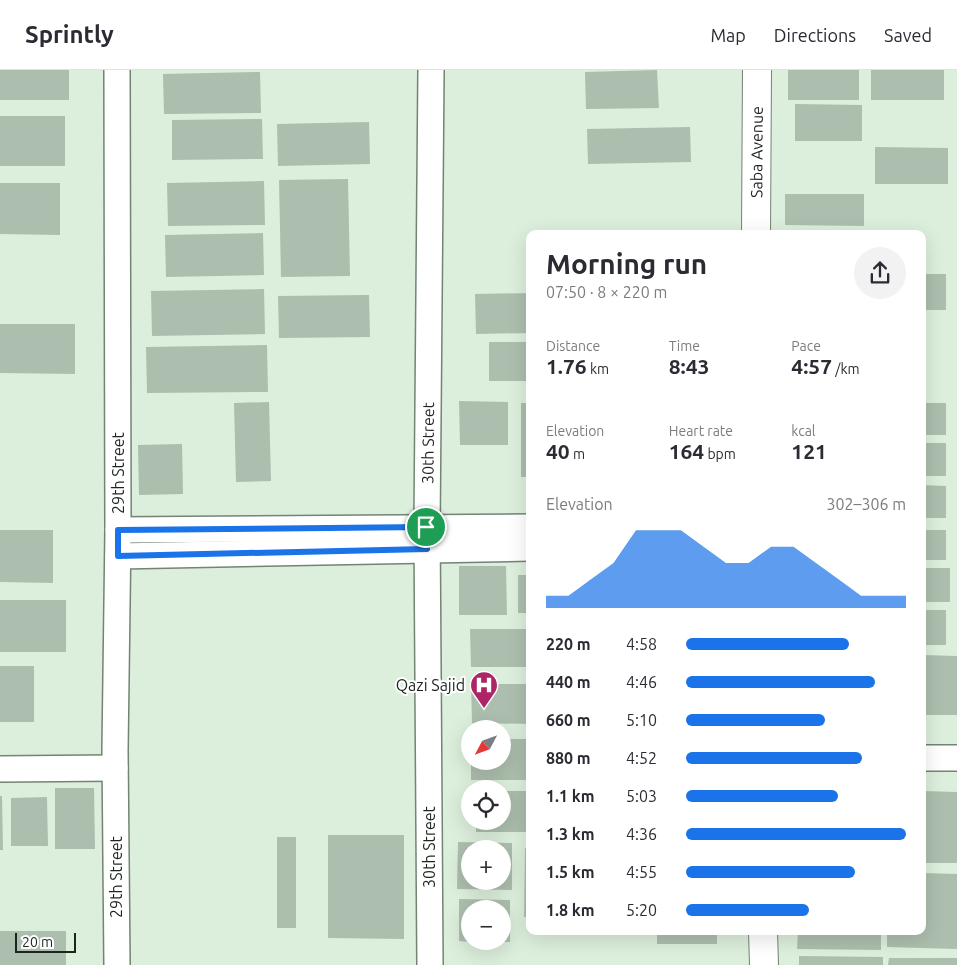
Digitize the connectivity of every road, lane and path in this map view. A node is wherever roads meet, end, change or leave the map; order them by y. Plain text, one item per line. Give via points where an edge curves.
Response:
1 (117, 70) edge
2 (431, 70) edge
3 (740, 70) edge
4 (757, 70) edge
5 (739, 230) edge
6 (756, 230) edge
7 (526, 527) edge
8 (118, 530) junction
9 (427, 538) junction
10 (526, 548) edge
11 (118, 556) junction
12 (0, 752) edge
13 (926, 758) edge
14 (957, 758) edge
15 (115, 759) junction
16 (0, 769) edge
17 (749, 935) edge
18 (763, 935) edge
19 (116, 965) edge
20 (430, 965) edge
21 (750, 965) edge
22 (764, 965) edge

1 - 8 street, 29th Street
2 - 9 street, 30th Street
3 - 5 main road, Saba Avenue
4 - 6 main road, Saba Avenue
7 - 9 street
8 - 9 street
8 - 11 street, 29th Street
9 - 10 street
9 - 11 street
9 - 20 street, 30th Street
11 - 15 street, 29th Street
12 - 15 street
13 - 14 street
15 - 16 street
15 - 19 street, 29th Street
17 - 21 main road
18 - 22 main road

